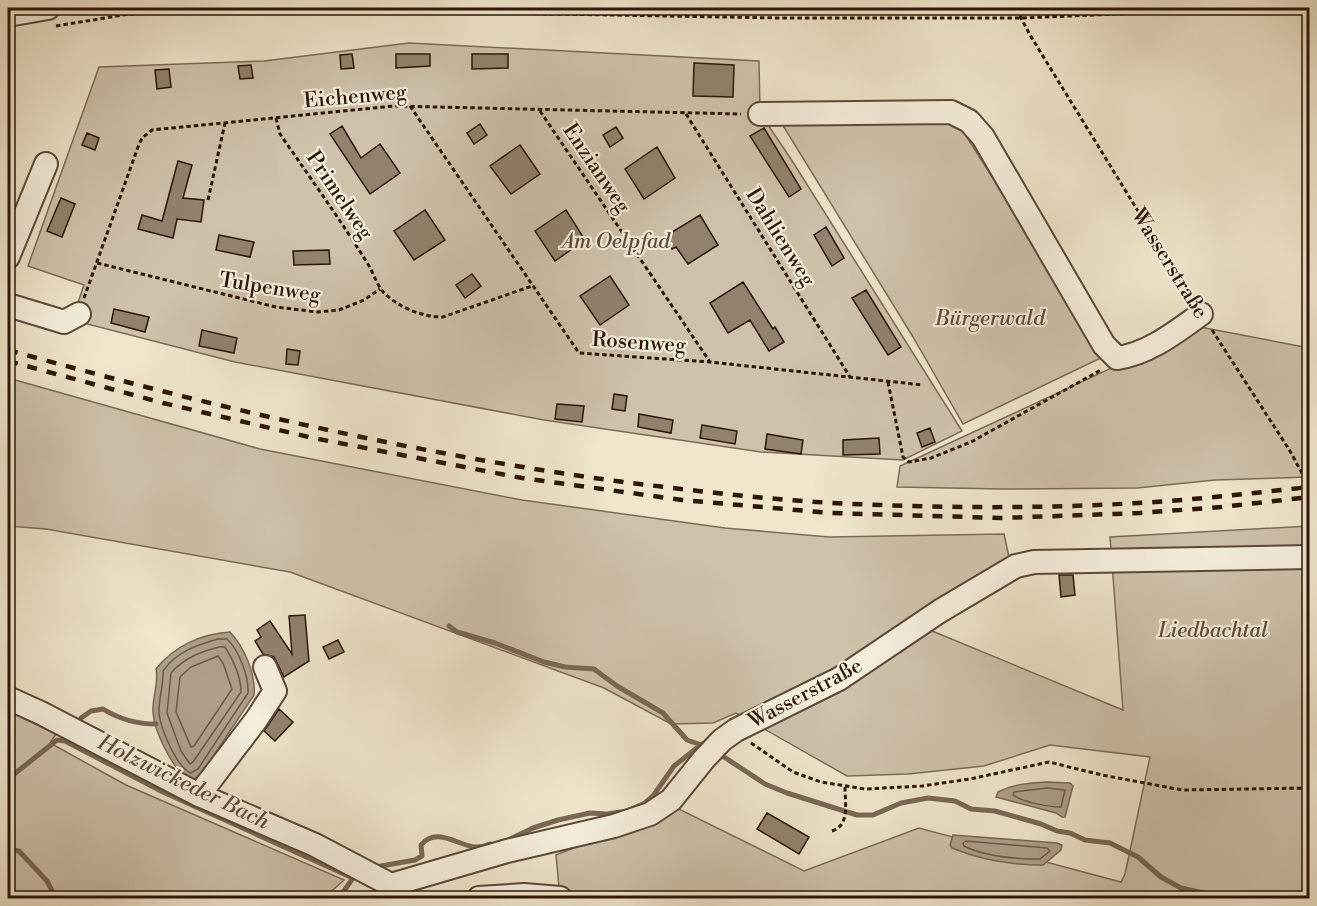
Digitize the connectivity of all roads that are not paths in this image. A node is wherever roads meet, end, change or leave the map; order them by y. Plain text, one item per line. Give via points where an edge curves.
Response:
1 (8, 15) edge
2 (49, 17) edge
3 (760, 114) road end
4 (46, 164) dead end
5 (8, 257) edge
6 (8, 305) edge
7 (79, 314) road end
8 (1202, 314) road end
9 (1310, 557) edge
10 (265, 667) dead end
11 (8, 698) edge
12 (199, 795) junction
13 (397, 893) edge
14 (479, 898) edge
15 (560, 898) edge

1 - 2 street
3 - 8 street via 951,112 969,121 983,137 1104,345 1117,358 1131,356
4 - 5 street
6 - 7 street via 64,322
9 - 13 street, Wasserstraße via 1034,562 1016,566 839,679 729,735 660,808 639,818 517,848
10 - 12 street via 275,691 269,703
11 - 12 street, Wasserstraße
12 - 13 street, Wasserstraße via 315,845
14 - 15 street

